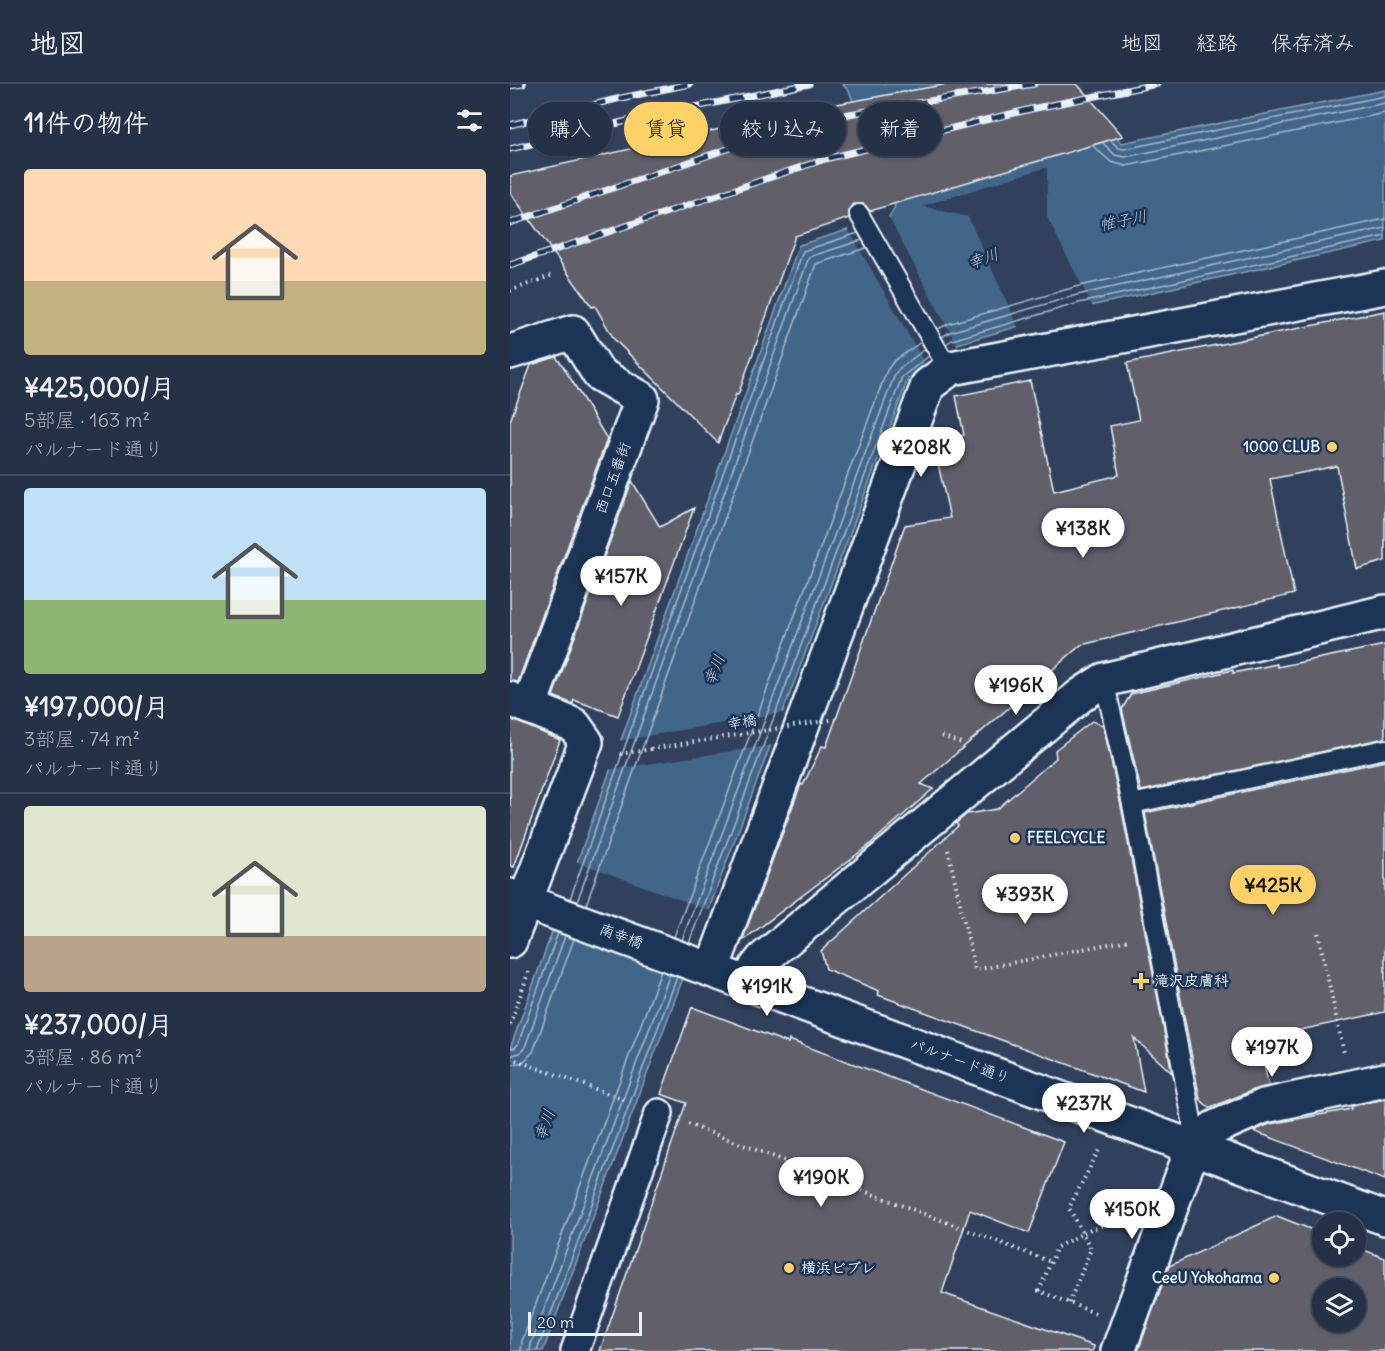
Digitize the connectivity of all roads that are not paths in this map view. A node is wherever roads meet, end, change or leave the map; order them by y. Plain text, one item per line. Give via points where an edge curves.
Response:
1 (859, 214) dead end
2 (1385, 287) edge
3 (512, 355) edge
4 (951, 368) junction
5 (1385, 612) edge
6 (1104, 680) junction
7 (520, 703) edge
8 (1385, 749) edge
9 (1132, 804) junction
10 (524, 901) edge
11 (510, 941) edge
12 (708, 968) junction
13 (750, 984) junction
14 (1385, 1080) edge
15 (649, 1109) road end
16 (1193, 1147) junction
17 (1385, 1218) edge
18 (575, 1351) edge
19 (1118, 1351) edge

1 - 4 lane
2 - 4 street
3 - 7 street, 西口五番街 via 573,332 599,374 642,399
4 - 12 street via 928,385
5 - 6 street
6 - 9 lane
6 - 13 street via 763,959
7 - 10 street, 西口五番街 via 574,725 586,742
8 - 9 lane
9 - 16 lane via 1192,1120
10 - 11 street
10 - 12 street, 南幸橋
12 - 13 street, パルナード通り
13 - 16 street, パルナード通り
14 - 16 street via 1264,1106 1214,1128
15 - 18 street
16 - 17 street, パルナード通り
16 - 19 street

